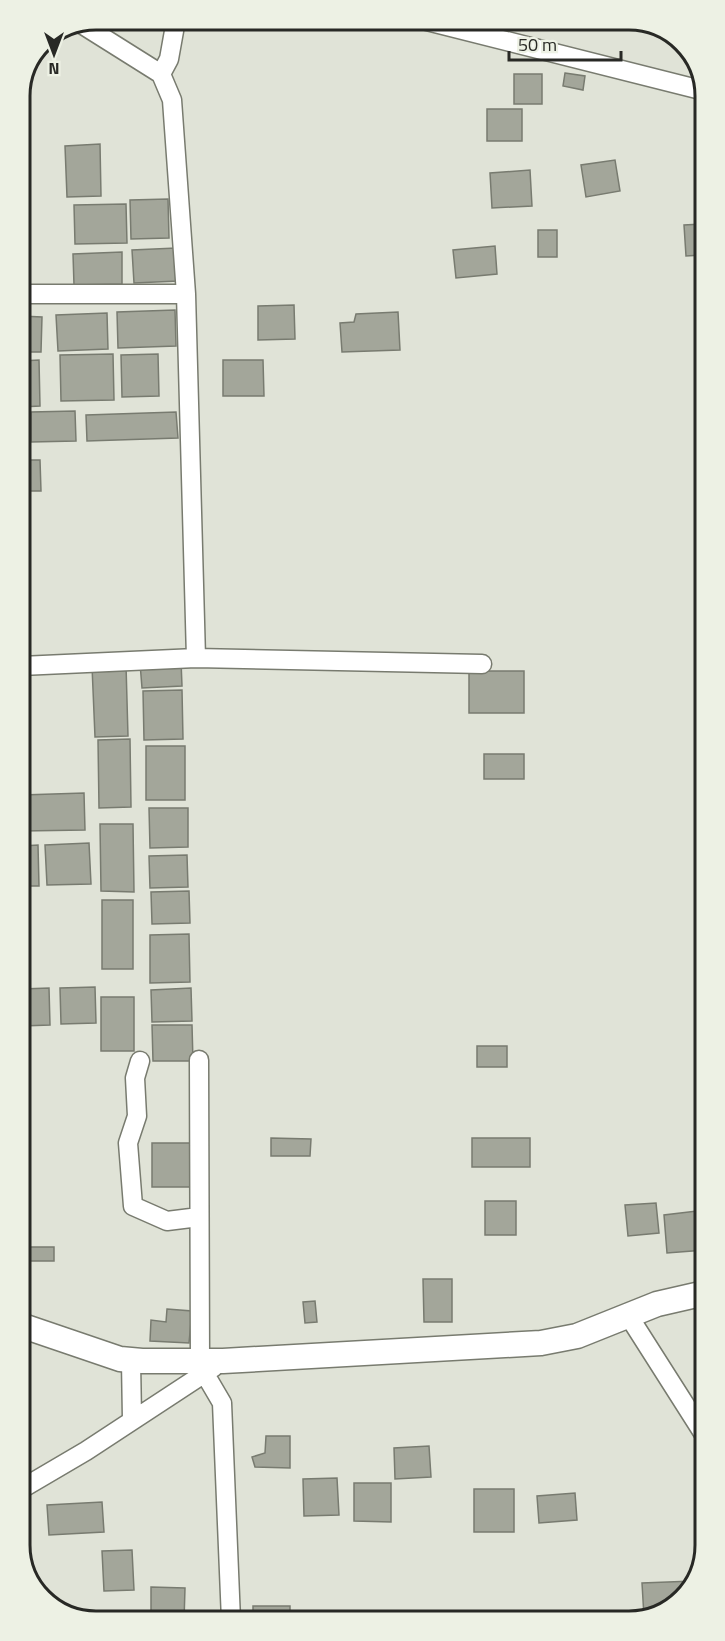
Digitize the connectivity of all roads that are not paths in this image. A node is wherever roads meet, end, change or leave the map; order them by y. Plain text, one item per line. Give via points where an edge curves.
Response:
1 (174, 30) edge
2 (463, 30) edge
3 (92, 31) edge
4 (161, 74) junction
5 (694, 88) edge
6 (30, 294) edge
7 (186, 294) junction
8 (196, 658) junction
9 (482, 664) dead end
10 (30, 666) edge
11 (199, 1060) dead end
12 (140, 1061) dead end
13 (200, 1217) junction
14 (695, 1295) edge
15 (628, 1316) junction
16 (30, 1328) edge
17 (131, 1361) junction
18 (209, 1365) junction
19 (132, 1419) junction
20 (695, 1420) edge
21 (30, 1484) edge
22 (231, 1611) edge

1 - 4 street via 169,59
2 - 5 street
3 - 4 street
4 - 7 street via 172,100
6 - 7 street
7 - 8 street
8 - 9 street
8 - 10 street
11 - 13 street
12 - 13 street via 135,1078 137,1116 128,1143 133,1206 166,1221
13 - 18 street
14 - 15 street
15 - 18 street via 577,1336 541,1343
15 - 20 street
16 - 17 street
17 - 18 street
17 - 19 street
18 - 19 street
18 - 22 street via 222,1403
19 - 21 street

